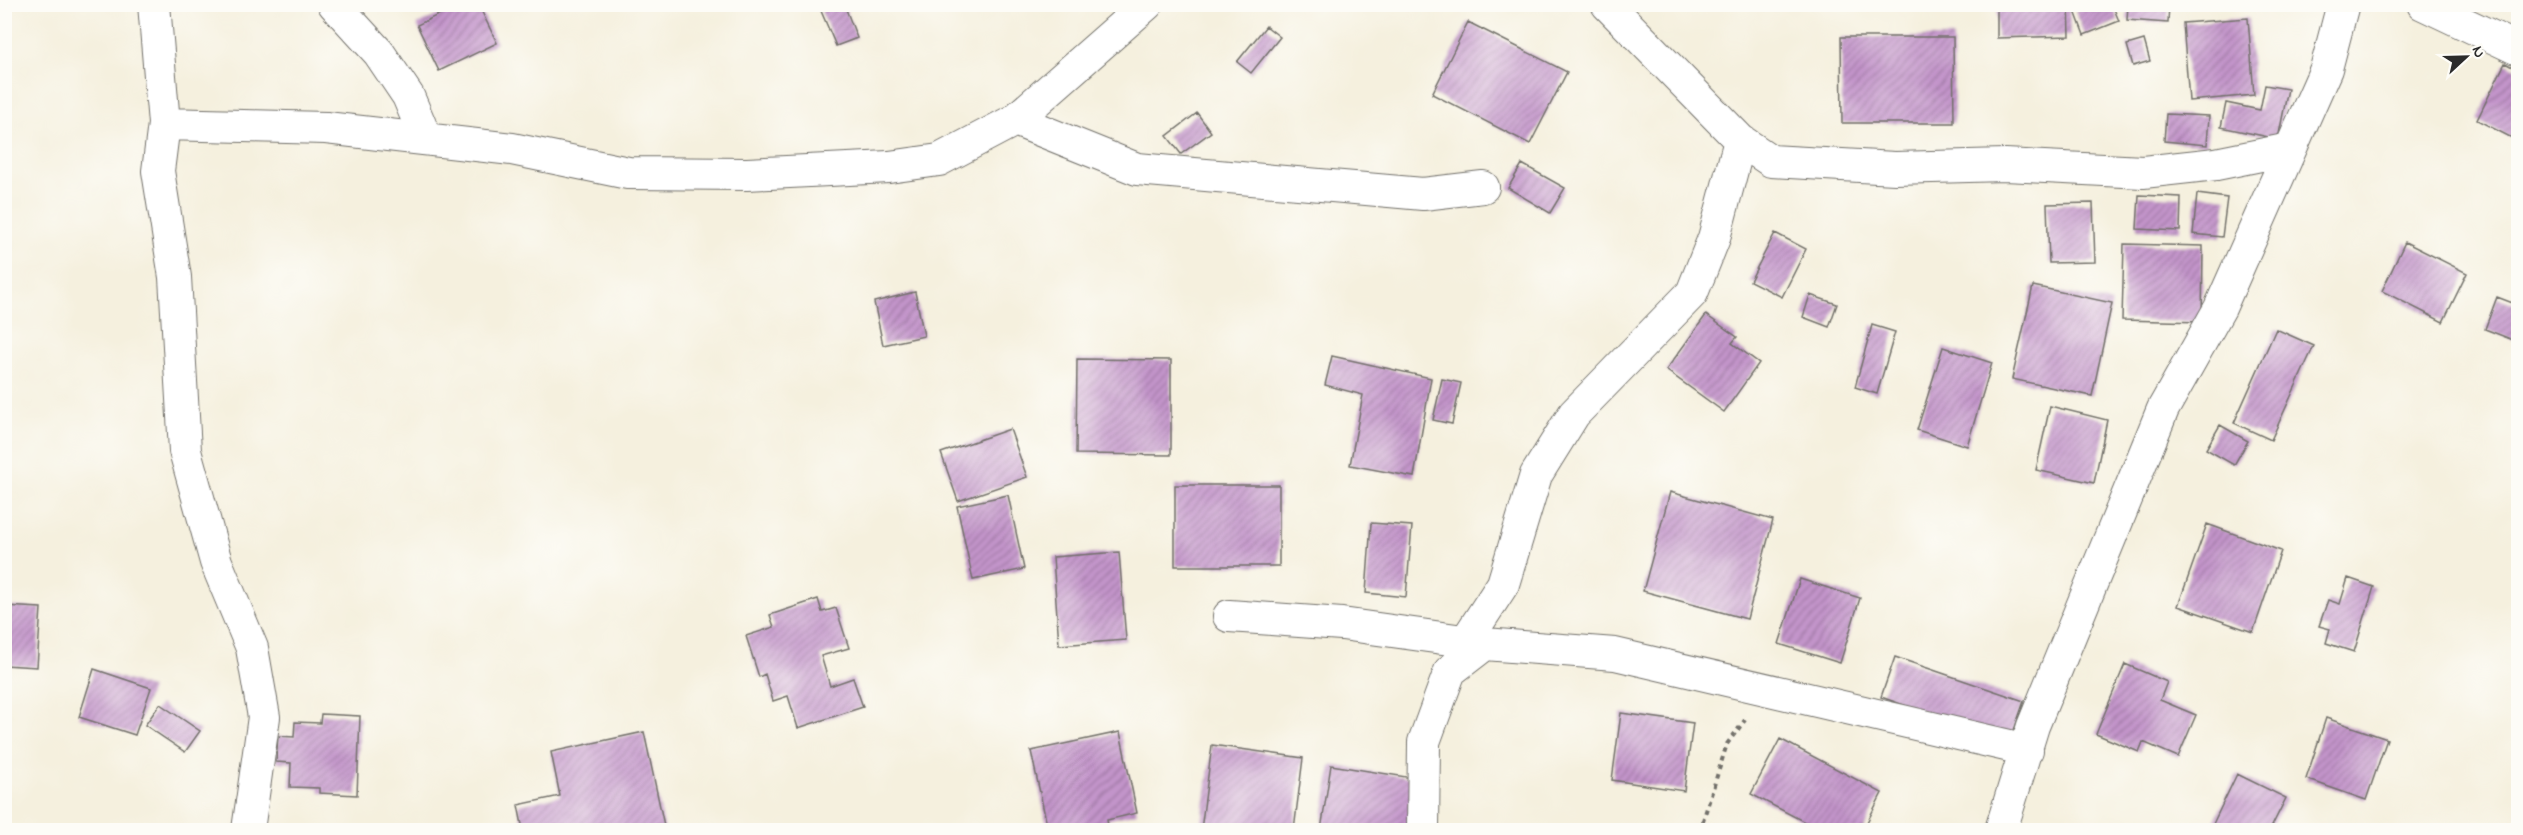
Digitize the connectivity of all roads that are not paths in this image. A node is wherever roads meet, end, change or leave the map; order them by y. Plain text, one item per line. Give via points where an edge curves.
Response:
1 (154, 4) edge
2 (334, 4) edge
3 (1147, 4) edge
4 (1607, 4) edge
5 (2343, 4) edge
6 (2423, 4) edge
7 (2518, 49) edge
8 (1015, 120) junction
9 (164, 124) junction
10 (426, 139) junction
11 (1740, 140) junction
12 (2290, 149) junction
13 (1483, 187) dead end
14 (1229, 616) dead end
15 (1475, 642) junction
16 (2027, 750) junction
17 (248, 831) edge
18 (1424, 831) edge
19 (2001, 831) edge

1 - 9 street
2 - 10 street via 379,53 408,96
3 - 8 street
4 - 11 street
5 - 12 street via 2326,69
6 - 7 street
8 - 10 street via 939,160 806,172 628,174 512,149
8 - 13 street via 1137,169 1423,194
9 - 10 street via 326,128
9 - 17 street via 158,171 175,277 184,451 216,562 252,648 264,717
11 - 12 street via 1771,161 1895,168 2005,165 2143,172 2216,164
11 - 15 street via 1714,238 1692,293 1574,414 1536,475 1503,584
12 - 16 street via 2220,308 2163,409 2033,726
14 - 15 street via 1342,624
15 - 16 street via 1615,654
15 - 18 street via 1450,671 1424,742
16 - 19 street

